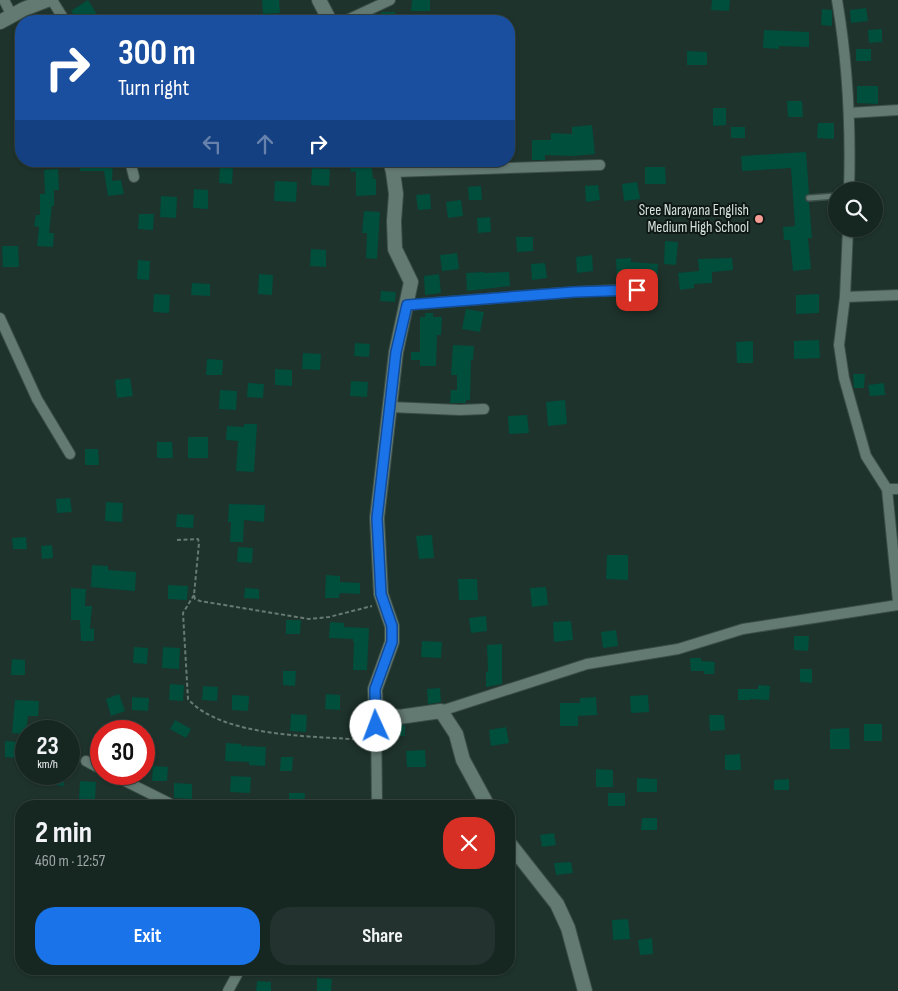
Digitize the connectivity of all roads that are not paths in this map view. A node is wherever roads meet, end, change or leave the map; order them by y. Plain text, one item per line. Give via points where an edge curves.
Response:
1 (4, 0) edge
2 (47, 0) edge
3 (52, 0) edge
4 (319, 0) edge
5 (390, 0) edge
6 (837, 0) edge
7 (61, 15) edge
8 (327, 15) edge
9 (357, 15) edge
10 (6, 19) edge
11 (898, 110) edge
12 (849, 113) junction
13 (600, 165) dead end
14 (515, 166) edge
15 (131, 167) edge
16 (391, 167) edge
17 (134, 178) dead end
18 (849, 182) edge
19 (828, 197) edge
20 (809, 198) dead end
21 (848, 237) edge
22 (637, 290) dead end
23 (898, 295) edge
24 (845, 297) junction
25 (407, 305) junction
26 (0, 318) edge
27 (390, 407) junction
28 (484, 409) dead end
29 (70, 454) dead end
30 (887, 489) junction
31 (898, 489) edge
32 (898, 600) edge
33 (898, 605) edge
34 (441, 711) junction
35 (376, 713) junction
36 (86, 761) dead end
37 (90, 763) edge
38 (133, 785) edge
39 (163, 800) edge
40 (376, 800) edge
41 (485, 800) edge
42 (515, 851) edge
43 (237, 975) edge
44 (228, 991) edge
45 (584, 991) edge

1 - 10 street
2 - 10 street
3 - 7 street
4 - 8 street
5 - 9 street
6 - 12 street
11 - 12 street
12 - 18 street
13 - 14 street
15 - 17 street
16 - 25 street via 396,194 395,249 411,282
19 - 20 lane
21 - 24 street
22 - 25 street
23 - 24 street
24 - 30 street via 839,345 844,378 866,456
25 - 27 street via 396,352
26 - 29 street via 37,399
27 - 28 street
27 - 35 street via 377,518 381,594 392,626 392,642 375,689
30 - 31 street
30 - 32 street
33 - 34 street via 743,629 678,649 587,664
34 - 35 street via 399,717
34 - 41 street via 456,734 463,760
35 - 40 street
36 - 37 street
38 - 39 street
42 - 45 street via 557,904 568,928
43 - 44 street

